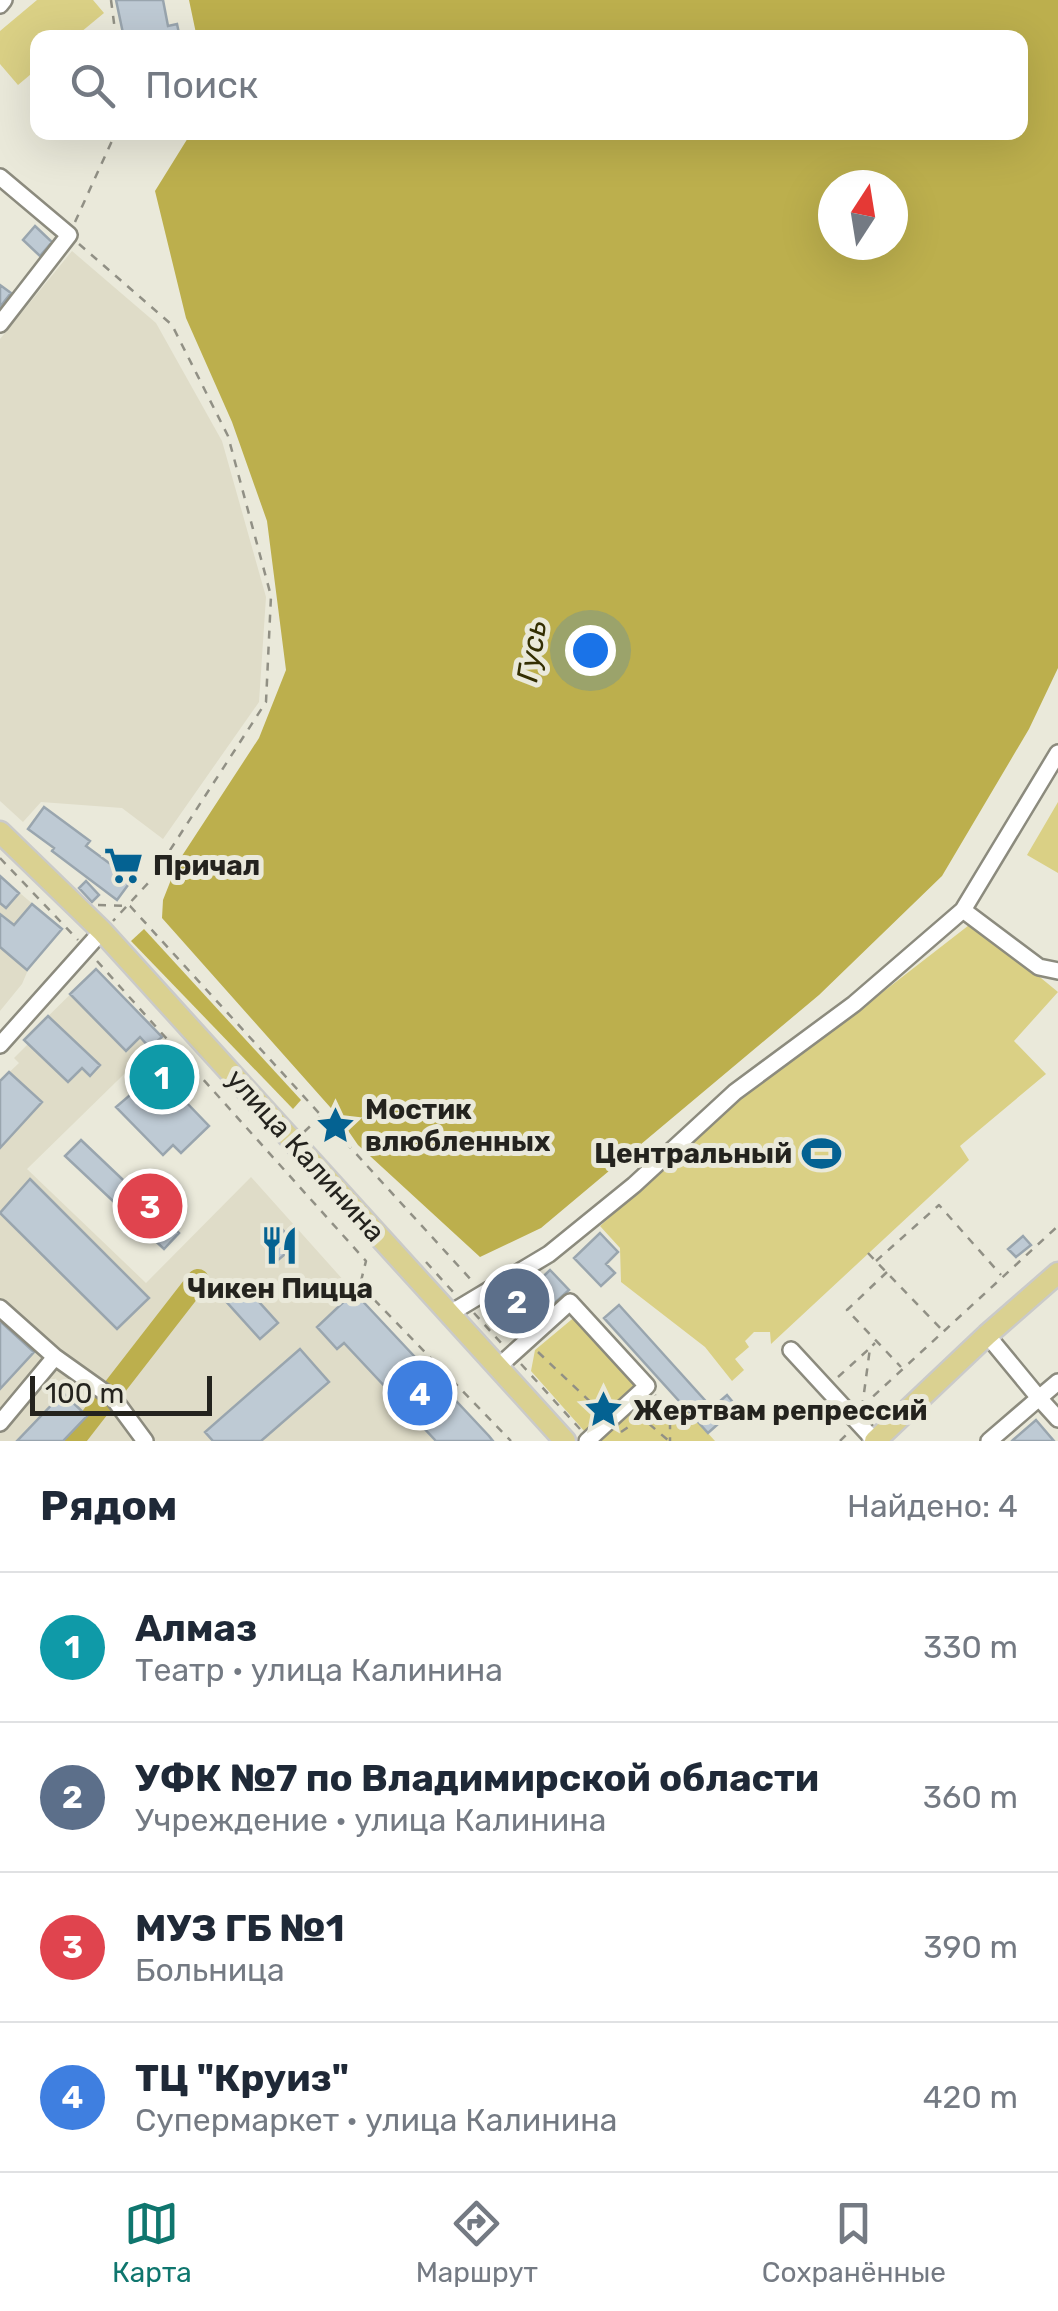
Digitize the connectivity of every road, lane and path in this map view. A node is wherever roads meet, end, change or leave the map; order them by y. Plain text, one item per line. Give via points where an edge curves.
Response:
1 (110, 0) edge
2 (115, 30) edge
3 (112, 140) edge
4 (0, 177) edge
5 (69, 236) junction
6 (0, 324) edge
7 (1058, 753) edge
8 (0, 832) edge
9 (0, 858) edge
10 (130, 906) junction
11 (963, 910) junction
12 (102, 930) junction
13 (86, 948) junction
14 (1058, 971) edge
15 (0, 1044) edge
16 (322, 1116) junction
17 (304, 1131) dead end
18 (1058, 1226) edge
19 (868, 1253) dead end
20 (425, 1261) dead end
21 (876, 1261) junction
22 (886, 1272) junction
23 (1058, 1273) edge
24 (1002, 1276) junction
25 (484, 1294) junction
26 (0, 1308) edge
27 (458, 1310) junction
28 (943, 1331) junction
29 (987, 1335) junction
30 (876, 1342) junction
31 (870, 1348) junction
32 (790, 1350) dead end
33 (511, 1355) junction
34 (55, 1357) junction
35 (902, 1369) junction
36 (1058, 1382) edge
37 (647, 1386) junction
38 (826, 1387) junction
39 (1039, 1398) junction
40 (1058, 1418) edge
41 (860, 1422) junction
42 (0, 1423) edge
43 (613, 1424) junction
44 (588, 1440) edge
45 (144, 1441) edge
46 (511, 1441) edge
47 (564, 1441) edge
48 (669, 1441) edge
49 (840, 1441) edge
50 (875, 1441) edge
51 (989, 1441) edge

1 - 2 path
3 - 5 path
4 - 5 street
5 - 6 street
5 - 10 path via 172,325 228,436 271,596 266,702
7 - 11 street
8 - 12 main road, улица Калинина
9 - 13 path
10 - 12 path
10 - 16 path
11 - 14 street via 1039,968
11 - 25 street via 854,1004 734,1092 549,1254
12 - 13 street
12 - 27 main road, улица Калинина
13 - 15 street
13 - 46 path via 366,1261 360,1284
16 - 17 path
16 - 25 path
18 - 24 path
19 - 21 path
20 - 27 path
21 - 22 path
21 - 24 path via 939,1205
22 - 28 path
22 - 30 path via 846,1310
23 - 29 main road
24 - 28 path
25 - 27 street
26 - 34 street
27 - 33 main road, улица Калинина
27 - 33 path
28 - 35 path
29 - 39 street
29 - 50 main road
30 - 31 path
30 - 35 path
31 - 38 path
31 - 41 path
32 - 38 street
33 - 37 street via 570,1302
33 - 43 path via 545,1356
33 - 44 path
33 - 47 main road, улица Калинина
34 - 42 street
34 - 45 street via 109,1395
35 - 41 path via 866,1402
36 - 39 street
37 - 43 street
37 - 48 path via 670,1412
38 - 41 street
39 - 40 street
39 - 51 street
41 - 49 path
41 - 50 street
43 - 44 street
43 - 48 path via 622,1433 637,1421 648,1423

